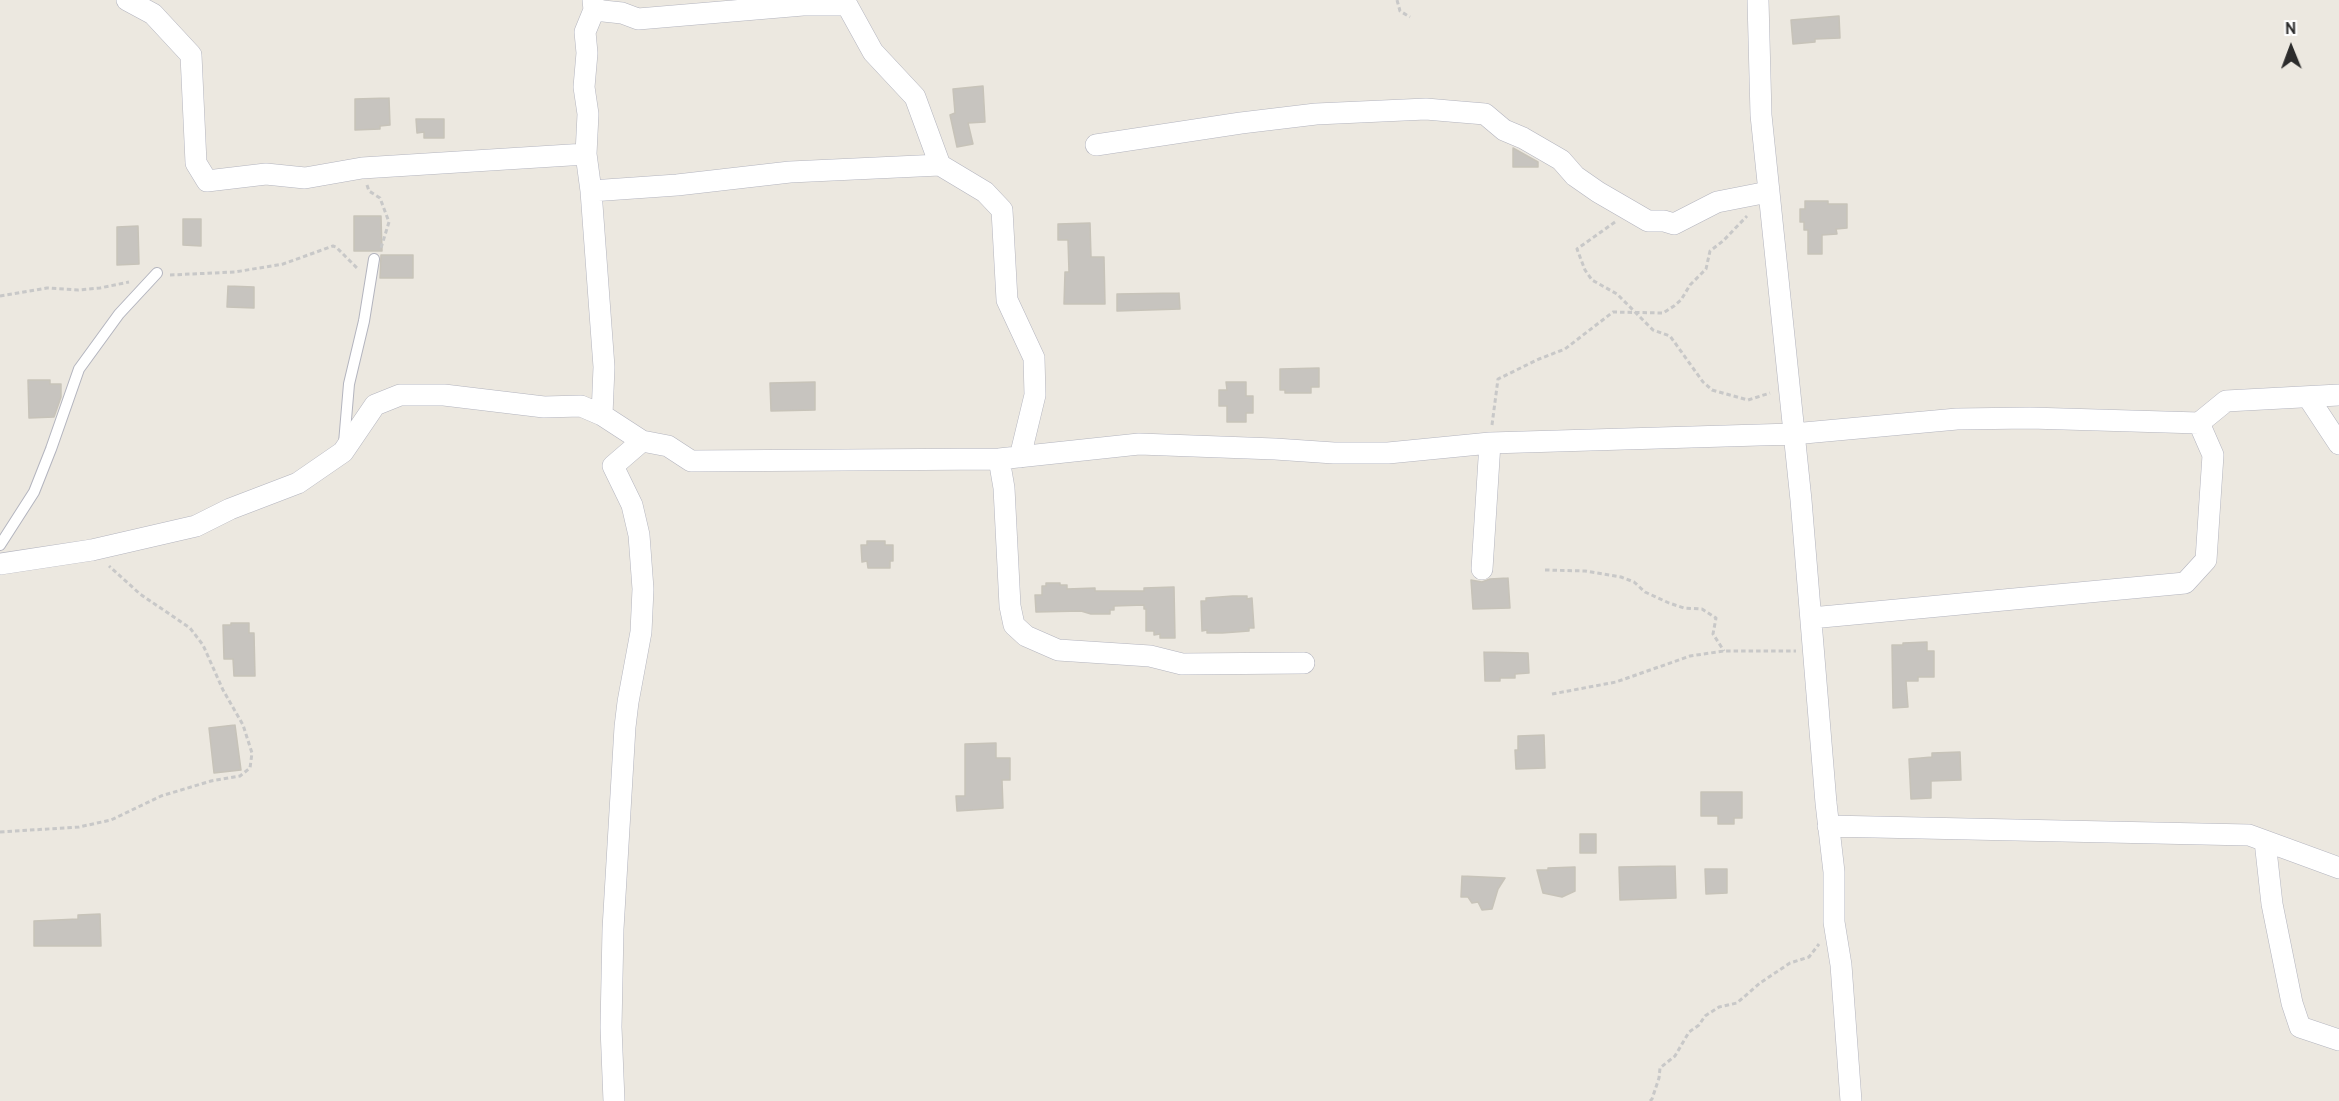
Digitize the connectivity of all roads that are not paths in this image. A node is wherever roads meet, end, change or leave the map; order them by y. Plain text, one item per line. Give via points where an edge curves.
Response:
1 (127, 0) edge
2 (1758, 0) edge
3 (593, 5) edge
4 (1096, 146) dead end
5 (586, 154) junction
6 (940, 165) junction
7 (591, 191) junction
8 (1768, 192) junction
9 (374, 259) road end
10 (157, 273) road end
11 (2339, 394) edge
12 (2308, 396) junction
13 (602, 415) junction
14 (2199, 423) junction
15 (1793, 434) junction
16 (642, 441) junction
17 (1490, 443) junction
18 (2339, 444) edge
19 (343, 452) junction
20 (1020, 457) junction
21 (999, 459) junction
22 (0, 545) edge
23 (0, 564) edge
24 (1482, 569) dead end
25 (1811, 618) junction
26 (1304, 663) dead end
27 (1828, 826) junction
28 (2265, 841) junction
29 (2339, 868) edge
30 (2339, 1040) edge
31 (614, 1101) edge
32 (1851, 1101) edge

1 - 5 street via 153,14 191,55 196,163 207,180 266,174 305,178 362,168
2 - 8 street
3 - 5 street via 585,32
3 - 6 street via 638,19 847,5 873,52 915,97
4 - 8 street via 1316,114 1426,109 1485,114 1504,130 1561,160 1575,176 1628,212 1648,221 1674,224 1717,202
5 - 7 street
6 - 7 street via 790,172
6 - 20 street via 985,192 1002,210 1007,300 1034,358 1035,395
7 - 13 street via 604,367
8 - 15 street
9 - 19 lane via 349,384
10 - 22 lane via 119,314 79,369 34,492
11 - 12 street
12 - 14 street via 2226,401
12 - 18 street
13 - 16 street
13 - 19 street via 581,406 544,407 444,395 400,395 375,405
14 - 15 street via 1957,419
14 - 25 street via 2213,455 2206,560 2185,583
15 - 17 street
15 - 25 street
16 - 21 street via 668,446 691,461
16 - 31 street via 613,466 632,505 639,535 643,589 641,632 627,702 614,918
17 - 20 street via 1388,453 1139,444
17 - 24 street
19 - 23 street via 298,483 196,526 92,550
20 - 21 street
21 - 26 street via 1010,606 1014,625 1026,636 1058,650 1150,656 1182,664
25 - 27 street
27 - 28 street via 2249,836
27 - 32 street
28 - 29 street
28 - 30 street via 2272,904 2300,1027

